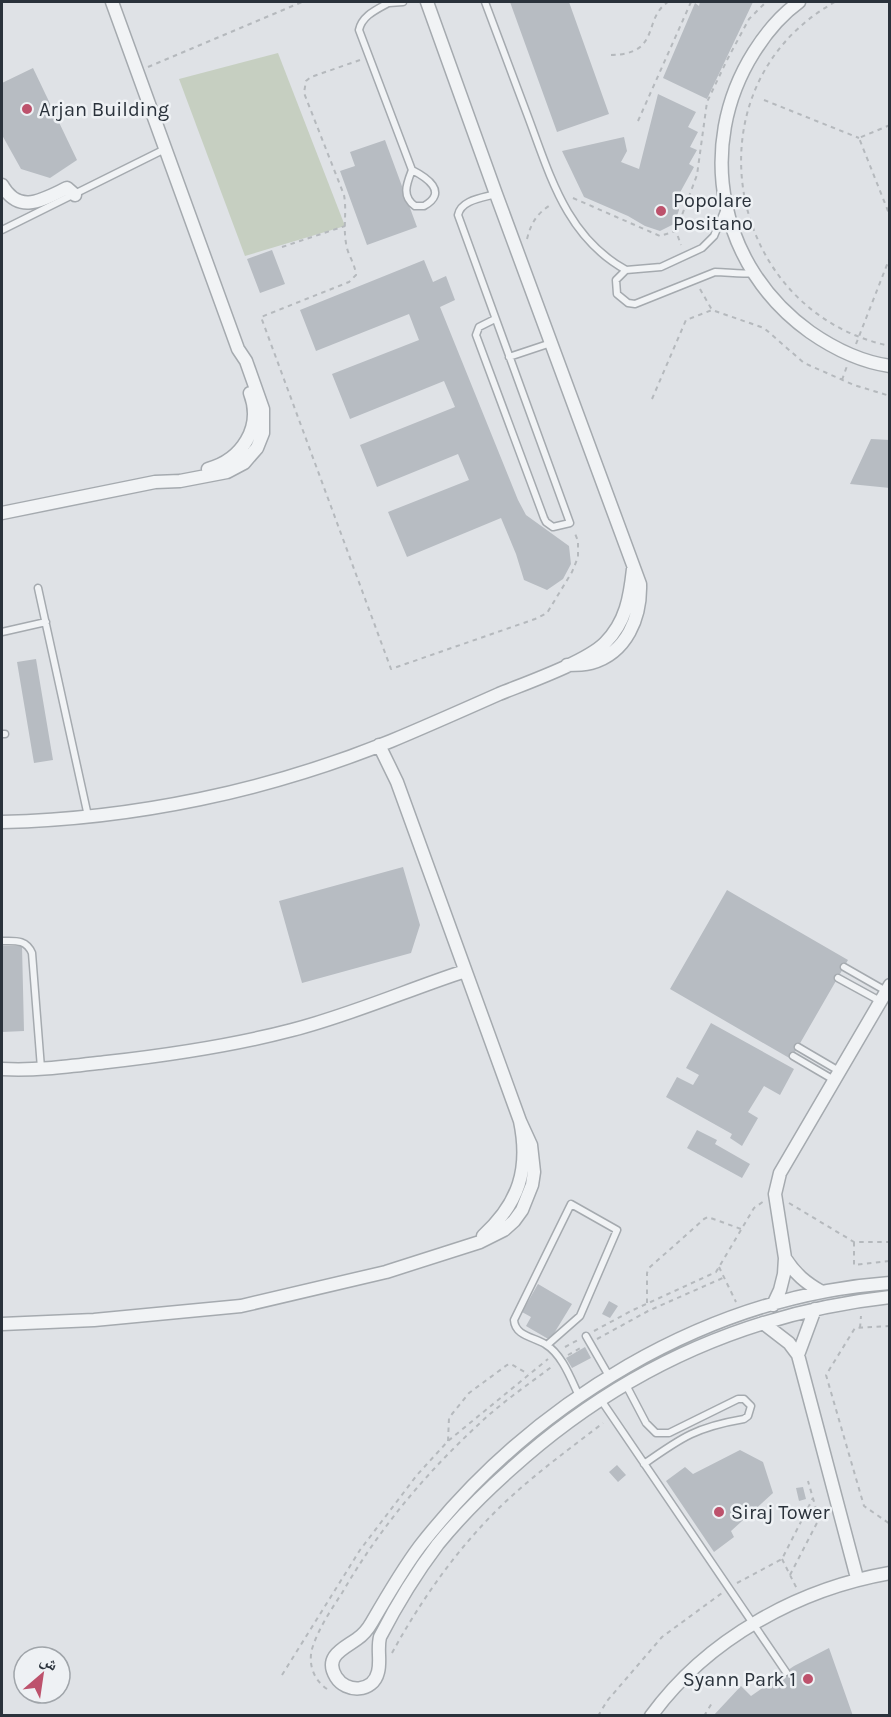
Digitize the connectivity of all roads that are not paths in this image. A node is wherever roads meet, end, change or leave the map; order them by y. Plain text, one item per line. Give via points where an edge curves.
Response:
1 (112, 2) edge
2 (390, 2) edge
3 (403, 2) edge
4 (427, 2) edge
5 (485, 2) edge
6 (793, 3) edge
7 (166, 148) junction
8 (412, 170) junction
9 (2, 185) edge
10 (496, 194) junction
11 (75, 195) junction
12 (726, 206) junction
13 (2, 230) edge
14 (626, 270) junction
15 (753, 273) junction
16 (495, 319) junction
17 (551, 343) junction
18 (509, 357) junction
19 (890, 366) edge
20 (2, 513) edge
21 (38, 588) dead end
22 (46, 622) junction
23 (2, 632) edge
24 (384, 744) junction
25 (88, 817) junction
26 (2, 822) edge
27 (2, 941) edge
28 (844, 967) dead end
29 (465, 970) junction
30 (838, 978) dead end
31 (885, 992) edge
32 (798, 1047) dead end
33 (793, 1056) dead end
34 (2, 1069) edge
35 (41, 1069) junction
36 (836, 1076) junction
37 (785, 1258) junction
38 (890, 1283) edge
39 (822, 1292) junction
40 (890, 1297) edge
41 (773, 1305) junction
42 (815, 1309) junction
43 (763, 1323) junction
44 (2, 1324) edge
45 (586, 1336) road end
46 (547, 1345) junction
47 (798, 1356) junction
48 (609, 1376) junction
49 (625, 1383) junction
50 (579, 1396) junction
51 (600, 1399) junction
52 (644, 1464) junction
53 (890, 1573) edge
54 (857, 1578) junction
55 (753, 1624) junction
56 (786, 1672) dead end
57 (651, 1716) edge

1 - 7 street
2 - 3 lane
2 - 8 lane via 366,16 359,30
4 - 10 street
5 - 14 lane via 560,200 593,246 607,260
6 - 12 street via 765,35 730,101 721,171
7 - 11 lane
7 - 20 street via 254,403 253,424 245,444 238,453 210,469
8 - 8 lane via 432,183 434,196 429,204 415,206 408,198 406,188
9 - 11 street via 11,198 22,203 67,188
10 - 16 lane via 463,205 458,215
10 - 17 street
11 - 13 lane
12 - 14 lane via 714,236 702,248 661,267
12 - 15 street via 738,244
14 - 15 lane via 615,287 617,294 635,304 715,272
15 - 19 street via 773,299 822,340 851,355
16 - 18 lane
16 - 18 lane via 479,327 476,335 535,496 549,525 570,523
17 - 18 lane
17 - 24 street via 633,567 626,610 603,645 567,665
21 - 22 lane
22 - 23 lane
22 - 25 lane
24 - 25 street via 242,789
24 - 29 street
25 - 26 street
27 - 35 lane via 22,941 32,953
28 - 31 lane
29 - 35 street via 293,1030 178,1053
29 - 44 street via 524,1139 522,1176 508,1209 496,1224 467,1246 386,1272 241,1306
30 - 31 lane
31 - 36 street
32 - 36 lane
33 - 36 lane
34 - 35 street
36 - 37 street via 780,1173 775,1194
37 - 39 street via 801,1278
37 - 41 street via 782,1282
38 - 39 street
39 - 41 street
40 - 42 street
41 - 48 street via 682,1338
42 - 43 street
42 - 47 street
43 - 47 street via 789,1343
43 - 49 street via 692,1349
45 - 48 lane
46 - 46 lane via 521,1333 514,1320 571,1204 617,1230 580,1316
46 - 50 lane via 565,1367
47 - 54 street
48 - 50 street
49 - 51 street
49 - 52 lane via 646,1423 656,1433 669,1433 738,1399 751,1406 744,1419 699,1429
50 - 51 street via 519,1442 439,1523 399,1576 368,1628 335,1656 335,1677 343,1684 353,1689 373,1683 378,1674 380,1636 396,1606 464,1514 543,1440
51 - 52 lane
52 - 55 lane
53 - 54 street
54 - 55 street via 801,1598
55 - 56 lane
55 - 57 street via 702,1660

